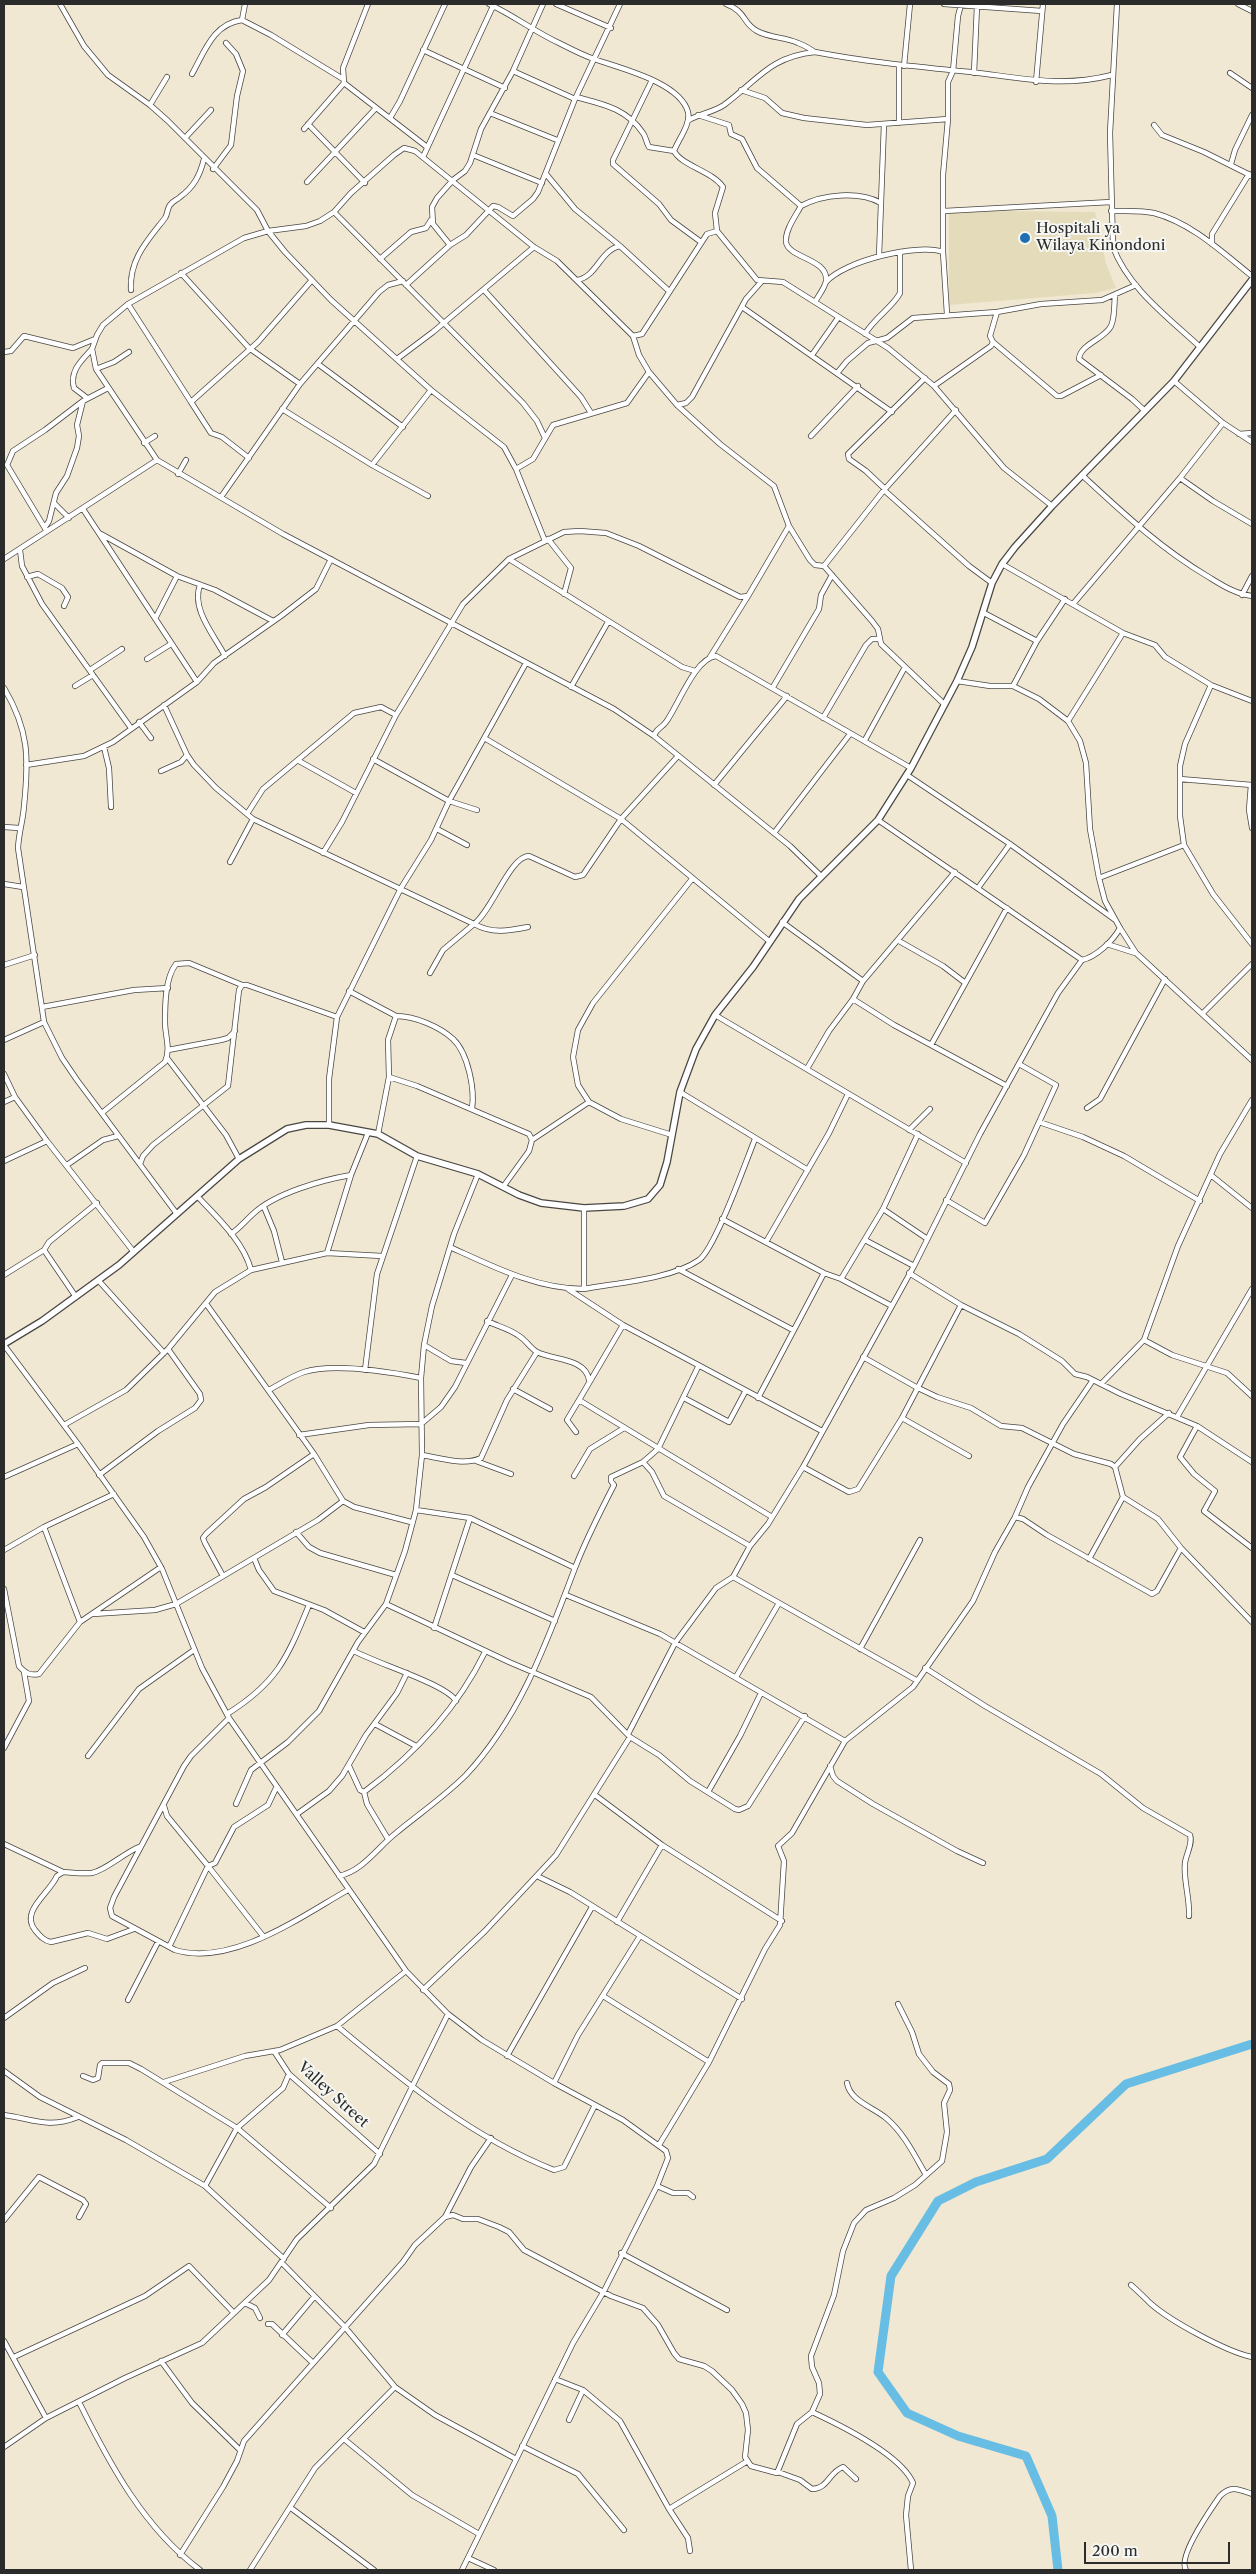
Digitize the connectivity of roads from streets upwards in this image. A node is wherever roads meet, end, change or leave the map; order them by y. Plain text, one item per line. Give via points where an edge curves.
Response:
1 (60, 4) edge
2 (245, 4) edge
3 (368, 4) edge
4 (445, 4) edge
5 (492, 4) edge
6 (543, 4) edge
7 (556, 4) edge
8 (620, 4) edge
9 (726, 4) edge
10 (910, 4) edge
11 (944, 4) edge
12 (1043, 4) edge
13 (1117, 4) edge
14 (1238, 4) edge
15 (961, 5) junction
16 (977, 6) junction
17 (1042, 11) junction
18 (1252, 11) edge
19 (242, 20) junction
20 (532, 28) junction
21 (611, 28) junction
22 (226, 43) dead end
23 (423, 50) junction
24 (815, 52) junction
25 (595, 59) junction
26 (902, 66) junction
27 (465, 70) junction
28 (513, 70) junction
29 (953, 70) junction
30 (974, 73) junction
31 (1230, 73) dead end
32 (192, 74) dead end
33 (1112, 75) junction
34 (167, 77) dead end
35 (652, 80) junction
36 (343, 81) junction
37 (1036, 82) junction
38 (505, 88) junction
39 (1252, 88) edge
40 (741, 90) junction
41 (575, 98) junction
42 (150, 105) junction
43 (376, 108) junction
44 (211, 110) dead end
45 (490, 112) junction
46 (698, 115) junction
47 (1252, 115) edge
48 (390, 118) junction
49 (948, 119) junction
50 (632, 120) junction
51 (689, 120) junction
52 (898, 123) junction
53 (308, 124) junction
54 (884, 124) junction
55 (1154, 124) dead end
56 (304, 128) dead end
57 (185, 138) junction
58 (557, 140) junction
59 (427, 147) junction
60 (674, 151) junction
61 (335, 153) junction
62 (473, 155) junction
63 (423, 157) junction
64 (204, 159) junction
65 (1231, 164) junction
66 (213, 169) junction
67 (546, 174) junction
68 (1250, 175) edge
69 (453, 180) junction
70 (307, 182) dead end
71 (365, 183) junction
72 (542, 183) junction
73 (1111, 202) junction
74 (881, 203) junction
75 (801, 206) junction
76 (490, 210) junction
77 (944, 210) junction
78 (1112, 211) junction
79 (334, 212) junction
80 (431, 220) junction
81 (268, 231) junction
82 (717, 231) junction
83 (1212, 234) junction
84 (1202, 238) junction
85 (701, 242) junction
86 (1212, 244) junction
87 (450, 245) junction
88 (620, 246) junction
89 (534, 247) junction
90 (943, 252) junction
91 (900, 254) junction
92 (879, 256) junction
93 (380, 259) junction
94 (182, 273) junction
95 (1252, 276) edge
96 (312, 280) junction
97 (577, 280) junction
98 (1252, 280) edge
99 (762, 282) junction
100 (826, 282) junction
101 (404, 283) junction
102 (1136, 285) junction
103 (131, 290) dead end
104 (484, 290) junction
105 (669, 291) junction
106 (1115, 295) junction
107 (815, 302) junction
108 (128, 304) junction
109 (742, 307) junction
110 (997, 312) junction
111 (947, 314) junction
112 (838, 318) junction
113 (354, 321) junction
114 (443, 323) junction
115 (865, 334) junction
116 (633, 336) junction
117 (95, 339) junction
118 (876, 340) junction
119 (993, 342) junction
120 (1200, 347) junction
121 (249, 348) junction
122 (92, 349) junction
123 (4, 352) edge
124 (128, 352) dead end
125 (812, 355) junction
126 (397, 359) junction
127 (318, 364) junction
128 (96, 368) junction
129 (649, 372) junction
130 (838, 372) junction
131 (1102, 375) junction
132 (925, 378) junction
133 (1174, 381) junction
134 (300, 384) junction
135 (858, 386) junction
136 (934, 386) junction
137 (108, 388) junction
138 (431, 390) junction
139 (85, 399) junction
140 (191, 402) junction
141 (677, 405) junction
142 (282, 409) junction
143 (956, 410) junction
144 (1145, 411) junction
145 (892, 412) junction
146 (591, 413) junction
147 (1223, 423) junction
148 (403, 427) junction
149 (1252, 433) edge
150 (1239, 434) junction
151 (155, 436) dead end
152 (811, 436) dead end
153 (545, 438) junction
154 (1252, 442) edge
155 (144, 443) junction
156 (249, 458) junction
157 (156, 460) junction
158 (186, 460) dead end
159 (372, 465) junction
160 (516, 469) junction
161 (178, 474) junction
162 (1083, 476) junction
163 (1180, 478) junction
164 (885, 489) junction
165 (428, 496) dead end
166 (221, 497) junction
167 (54, 503) junction
168 (1052, 506) junction
169 (83, 509) junction
170 (69, 518) junction
171 (1252, 524) edge
172 (789, 526) junction
173 (1138, 528) junction
174 (46, 529) junction
175 (98, 533) junction
176 (546, 540) junction
177 (20, 550) junction
178 (4, 559) edge
179 (331, 559) junction
180 (509, 559) junction
181 (1002, 564) junction
182 (824, 566) junction
183 (832, 575) junction
184 (26, 576) junction
185 (177, 576) junction
186 (1252, 576) edge
187 (992, 583) junction
188 (200, 585) junction
189 (564, 594) junction
190 (1242, 595) junction
191 (748, 596) junction
192 (1252, 596) edge
193 (1065, 599) junction
194 (1073, 604) junction
195 (64, 606) dead end
196 (984, 613) junction
197 (156, 617) junction
198 (273, 621) junction
199 (452, 622) junction
200 (608, 622) junction
201 (1122, 632) junction
202 (879, 639) junction
203 (1037, 641) junction
204 (171, 644) junction
205 (122, 649) dead end
206 (225, 656) junction
207 (710, 657) junction
208 (147, 659) dead end
209 (526, 663) junction
210 (904, 667) junction
211 (696, 672) junction
212 (91, 673) junction
213 (957, 680) junction
214 (197, 682) junction
215 (75, 686) dead end
216 (1013, 686) junction
217 (1211, 686) junction
218 (571, 687) junction
219 (773, 687) junction
220 (4, 688) edge
221 (787, 696) junction
222 (1252, 701) edge
223 (943, 704) junction
224 (164, 705) junction
225 (396, 715) junction
226 (823, 718) junction
227 (1068, 721) junction
228 (139, 722) junction
229 (130, 728) junction
230 (850, 734) junction
231 (654, 736) junction
232 (151, 738) dead end
233 (486, 738) junction
234 (866, 740) junction
235 (104, 747) junction
236 (187, 755) junction
237 (678, 756) junction
238 (373, 759) junction
239 (299, 761) junction
240 (26, 765) junction
241 (911, 768) junction
242 (161, 770) dead end
243 (907, 774) junction
244 (1180, 779) junction
245 (714, 785) junction
246 (1252, 785) edge
247 (356, 793) junction
248 (449, 801) junction
249 (111, 806) dead end
250 (477, 810) dead end
251 (247, 814) junction
252 (253, 819) junction
253 (621, 819) junction
254 (878, 820) junction
255 (4, 827) edge
256 (18, 828) junction
257 (1252, 828) edge
258 (437, 829) junction
259 (774, 833) junction
260 (1010, 844) junction
261 (467, 845) dead end
262 (1184, 845) junction
263 (323, 853) junction
264 (230, 862) dead end
265 (955, 872) junction
266 (821, 876) junction
267 (1099, 878) junction
268 (692, 879) junction
269 (4, 884) edge
270 (23, 887) junction
271 (401, 888) junction
272 (978, 888) junction
273 (1007, 908) junction
274 (1116, 920) junction
275 (782, 922) junction
276 (474, 924) junction
277 (528, 926) dead end
278 (1120, 928) junction
279 (769, 941) junction
280 (899, 941) junction
281 (1107, 944) junction
282 (1252, 944) edge
283 (1136, 953) junction
284 (35, 955) junction
285 (1082, 960) junction
286 (1252, 964) edge
287 (4, 965) edge
288 (430, 972) dead end
289 (1165, 979) junction
290 (863, 981) junction
291 (964, 982) junction
292 (242, 986) junction
293 (168, 988) junction
294 (349, 990) junction
295 (853, 999) junction
296 (42, 1007) junction
297 (1203, 1012) junction
298 (715, 1015) junction
299 (396, 1016) junction
300 (337, 1017) junction
301 (44, 1022) junction
302 (236, 1030) junction
303 (4, 1040) edge
304 (931, 1045) junction
305 (168, 1050) junction
306 (167, 1058) junction
307 (1252, 1060) edge
308 (1019, 1064) junction
309 (808, 1067) junction
310 (4, 1074) edge
311 (389, 1077) junction
312 (1007, 1086) junction
313 (680, 1092) junction
314 (848, 1094) junction
315 (15, 1097) junction
316 (1252, 1100) edge
317 (4, 1102) edge
318 (589, 1102) junction
319 (204, 1107) junction
320 (1088, 1108) dead end
321 (472, 1109) junction
322 (930, 1109) dead end
323 (103, 1112) junction
324 (1039, 1122) junction
325 (329, 1125) junction
326 (909, 1130) junction
327 (368, 1132) junction
328 (378, 1134) junction
329 (672, 1134) junction
330 (918, 1134) junction
331 (118, 1136) junction
332 (755, 1139) junction
333 (532, 1140) junction
334 (47, 1141) junction
335 (417, 1156) junction
336 (239, 1159) junction
337 (4, 1161) edge
338 (966, 1162) junction
339 (140, 1164) junction
340 (67, 1165) junction
341 (808, 1170) junction
342 (478, 1174) junction
343 (351, 1175) junction
344 (1212, 1176) junction
345 (503, 1187) junction
346 (197, 1196) junction
347 (946, 1200) junction
348 (1200, 1201) junction
349 (97, 1203) junction
350 (264, 1207) junction
351 (584, 1208) junction
352 (1252, 1208) edge
353 (883, 1209) junction
354 (177, 1214) junction
355 (722, 1219) junction
356 (231, 1234) junction
357 (926, 1238) junction
358 (865, 1240) junction
359 (766, 1242) junction
360 (450, 1247) junction
361 (44, 1250) junction
362 (133, 1251) junction
363 (326, 1253) junction
364 (382, 1256) junction
365 (282, 1262) junction
366 (914, 1266) junction
367 (678, 1269) junction
368 (251, 1270) junction
369 (824, 1273) junction
370 (909, 1273) junction
371 (4, 1275) edge
372 (512, 1275) junction
373 (841, 1279) junction
374 (98, 1280) junction
375 (568, 1288) junction
376 (584, 1289) junction
377 (1252, 1289) edge
378 (76, 1297) junction
379 (207, 1305) junction
380 (961, 1305) junction
381 (890, 1306) junction
382 (487, 1321) junction
383 (623, 1324) junction
384 (793, 1330) junction
385 (1144, 1340) junction
386 (4, 1344) edge
387 (424, 1345) junction
388 (166, 1351) junction
389 (537, 1352) junction
390 (863, 1357) junction
391 (466, 1364) junction
392 (1206, 1366) junction
393 (698, 1367) junction
394 (365, 1370) junction
395 (421, 1378) junction
396 (589, 1380) junction
397 (1093, 1380) junction
398 (1101, 1384) junction
399 (916, 1387) junction
400 (513, 1389) junction
401 (268, 1390) junction
402 (746, 1392) junction
403 (1252, 1396) edge
404 (684, 1398) junction
405 (758, 1398) junction
406 (578, 1400) junction
407 (550, 1409) dead end
408 (1169, 1413) junction
409 (1177, 1417) junction
410 (902, 1418) junction
411 (421, 1424) junction
412 (64, 1425) junction
413 (1197, 1426) junction
414 (624, 1428) junction
415 (822, 1431) junction
416 (576, 1432) dead end
417 (299, 1436) junction
418 (1052, 1443) junction
419 (78, 1444) junction
420 (658, 1449) junction
421 (314, 1454) junction
422 (422, 1455) junction
423 (969, 1456) dead end
424 (476, 1461) junction
425 (643, 1462) junction
426 (1252, 1462) edge
427 (804, 1467) junction
428 (1115, 1467) junction
429 (510, 1474) dead end
430 (99, 1475) junction
431 (574, 1476) dead end
432 (4, 1477) edge
433 (114, 1494) junction
434 (1123, 1497) junction
435 (343, 1501) junction
436 (416, 1510) junction
437 (772, 1517) junction
438 (1014, 1517) junction
439 (470, 1518) junction
440 (411, 1522) junction
441 (44, 1527) junction
442 (296, 1532) junction
443 (920, 1540) dead end
444 (750, 1546) junction
445 (1181, 1548) junction
446 (1252, 1548) edge
447 (4, 1550) edge
448 (254, 1558) junction
449 (1088, 1559) junction
450 (161, 1567) junction
451 (575, 1568) junction
452 (396, 1575) junction
453 (452, 1575) junction
454 (224, 1576) junction
455 (733, 1577) junction
456 (4, 1589) edge
457 (566, 1595) junction
458 (5, 1602) edge
459 (779, 1603) junction
460 (176, 1604) junction
461 (386, 1604) junction
462 (309, 1606) junction
463 (93, 1614) junction
464 (555, 1621) junction
465 (80, 1622) junction
466 (1252, 1622) edge
467 (434, 1628) junction
468 (364, 1632) junction
469 (675, 1643) junction
470 (860, 1649) junction
471 (194, 1650) junction
472 (354, 1651) junction
473 (485, 1652) junction
474 (925, 1668) junction
475 (24, 1672) junction
476 (533, 1672) junction
477 (406, 1673) junction
478 (736, 1677) junction
479 (916, 1680) junction
480 (762, 1693) junction
481 (456, 1701) junction
482 (228, 1716) junction
483 (805, 1716) junction
484 (375, 1724) junction
485 (629, 1735) junction
486 (845, 1741) junction
487 (416, 1746) junction
488 (4, 1748) edge
489 (88, 1756) dead end
490 (258, 1763) junction
491 (348, 1766) junction
492 (830, 1766) junction
493 (276, 1788) junction
494 (364, 1792) junction
495 (708, 1792) junction
496 (595, 1795) junction
497 (236, 1804) dead end
498 (164, 1806) junction
499 (297, 1814) junction
500 (388, 1839) junction
501 (4, 1844) edge
502 (662, 1845) junction
503 (139, 1847) junction
504 (983, 1863) dead end
505 (208, 1866) junction
506 (64, 1872) junction
507 (339, 1876) junction
508 (539, 1877) junction
509 (348, 1890) junction
510 (592, 1907) junction
511 (1188, 1916) dead end
512 (782, 1921) junction
513 (617, 1922) junction
514 (134, 1929) junction
515 (263, 1936) junction
516 (640, 1936) junction
517 (158, 1942) junction
518 (169, 1947) junction
519 (85, 1968) dead end
520 (406, 1971) junction
521 (423, 1990) junction
522 (603, 1996) junction
523 (742, 1999) junction
524 (128, 2000) dead end
525 (898, 2004) dead end
526 (448, 2014) junction
527 (4, 2018) edge
528 (337, 2026) junction
529 (274, 2050) junction
530 (507, 2056) junction
531 (709, 2062) junction
532 (4, 2070) edge
533 (289, 2074) junction
534 (83, 2076) dead end
535 (164, 2082) junction
536 (847, 2082) dead end
537 (554, 2083) junction
538 (413, 2089) junction
539 (595, 2105) junction
540 (4, 2115) edge
541 (78, 2117) junction
542 (237, 2128) junction
543 (491, 2138) junction
544 (659, 2145) junction
545 (380, 2154) junction
546 (926, 2176) junction
547 (205, 2186) junction
548 (657, 2186) junction
549 (693, 2197) dead end
550 (332, 2208) junction
551 (79, 2217) dead end
552 (445, 2217) junction
553 (4, 2220) edge
554 (621, 2253) junction
555 (283, 2261) junction
556 (1131, 2284) dead end
557 (604, 2291) junction
558 (314, 2297) junction
559 (245, 2303) junction
560 (727, 2310) dead end
561 (233, 2312) junction
562 (260, 2318) dead end
563 (268, 2324) dead end
564 (344, 2326) junction
565 (282, 2334) junction
566 (4, 2341) edge
567 (1252, 2357) edge
568 (14, 2358) junction
569 (161, 2361) junction
570 (313, 2364) junction
571 (555, 2379) junction
572 (395, 2387) junction
573 (583, 2390) junction
574 (79, 2402) junction
575 (812, 2412) junction
576 (46, 2418) junction
577 (569, 2420) dead end
578 (344, 2439) junction
579 (522, 2446) junction
580 (4, 2447) edge
581 (240, 2450) junction
582 (516, 2459) junction
583 (746, 2462) junction
584 (778, 2472) junction
585 (856, 2479) dead end
586 (1252, 2494) edge
587 (291, 2508) junction
588 (669, 2509) junction
589 (624, 2530) dead end
590 (479, 2534) junction
591 (690, 2551) dead end
592 (180, 2555) junction
593 (468, 2558) junction
594 (200, 2570) edge
595 (250, 2570) edge
596 (374, 2570) edge
597 (462, 2570) edge
598 (494, 2570) edge
599 (912, 2570) edge
600 (1186, 2570) edge

1 - 42 street via 84,46 108,75
2 - 19 street
3 - 36 street via 344,68
4 - 23 street
5 - 20 street
5 - 27 street
6 - 20 street
7 - 21 street
8 - 21 street
9 - 24 street via 739,10 755,30 798,43
10 - 26 street
11 - 15 street
12 - 17 street
13 - 33 street
14 - 18 street
15 - 16 street
15 - 29 street
16 - 17 street
16 - 30 street
17 - 37 street
19 - 32 street via 229,23 215,32
19 - 36 street
20 - 25 street
20 - 28 street
21 - 25 street
22 - 66 street via 236,54 243,71 231,145
23 - 27 street
23 - 48 street
24 - 26 street
24 - 40 street via 768,67
25 - 35 street
25 - 41 street
26 - 29 street
26 - 52 street
27 - 38 street
27 - 59 street
28 - 38 street
28 - 41 street
29 - 30 street
29 - 49 street via 948,82
30 - 37 street
31 - 39 street
33 - 37 street via 1069,83
33 - 73 street
34 - 42 street
35 - 50 street
35 - 51 street via 680,101
36 - 43 street
36 - 53 street
38 - 45 street
40 - 46 street via 724,105
40 - 54 street via 765,98 786,115 866,125
41 - 50 street via 611,106
41 - 58 street
42 - 57 street
43 - 48 street
43 - 61 street
44 - 57 street
45 - 58 street
45 - 62 street
46 - 51 street
46 - 75 street via 729,125 731,134 742,139 757,168
47 - 65 street
48 - 59 street
49 - 52 street
49 - 77 street via 943,175
50 - 60 street via 650,146
50 - 85 street via 613,164 671,220
51 - 60 street
52 - 54 street
53 - 56 street
53 - 61 street
54 - 74 street
55 - 65 street via 1162,135
57 - 64 street
58 - 67 street
59 - 63 street
60 - 82 street via 723,188 715,213
61 - 70 street
61 - 71 street
62 - 69 street via 465,171
62 - 72 street
63 - 69 street
63 - 71 street via 404,148
64 - 66 street
64 - 103 street via 200,176 169,205 167,215 143,245 130,279
65 - 68 street
66 - 81 street via 257,210
67 - 72 street
67 - 88 street via 575,208
68 - 83 street
69 - 76 street
69 - 80 street via 432,207
71 - 79 street
72 - 76 street via 533,199 517,215 511,216 496,206
73 - 77 street
73 - 78 street
74 - 75 street via 860,195 822,199
74 - 92 street
75 - 100 street via 787,232 788,246 818,266 825,273
76 - 87 street via 466,235
76 - 89 street
77 - 90 street
78 - 84 street via 1157,214
78 - 102 street via 1113,247
79 - 81 street via 306,226
79 - 93 street
80 - 87 street
80 - 93 street via 426,228 411,232
81 - 94 street via 244,238
81 - 96 street
82 - 85 street via 707,234
82 - 99 street via 751,274
83 - 84 street
83 - 86 street
84 - 86 street
85 - 105 street
86 - 95 street
87 - 101 street
88 - 97 street via 609,251 587,278
88 - 105 street
89 - 97 street
89 - 104 street
90 - 91 street via 931,249
90 - 111 street
91 - 92 street
91 - 115 street via 898,298 874,319
92 - 100 street via 839,270
93 - 101 street
94 - 108 street
94 - 121 street
96 - 113 street
96 - 121 street via 258,342
97 - 116 street
98 - 120 street
99 - 107 street via 783,282
99 - 109 street
100 - 107 street
101 - 113 street via 384,288
101 - 114 street
102 - 106 street
102 - 120 street
104 - 114 street
104 - 146 street via 582,397
105 - 116 street via 642,334
106 - 110 street via 1102,300 1041,304
106 - 131 street via 1110,328 1079,355 1081,362
107 - 112 street
108 - 117 street via 103,325
108 - 140 street
109 - 125 street
109 - 141 street via 692,397
110 - 111 street
110 - 119 street via 990,336
111 - 118 street via 907,320 891,336
112 - 115 street
112 - 125 street
113 - 126 street
113 - 127 street
114 - 126 street
114 - 153 street via 523,404 537,421
115 - 118 street
116 - 129 street
117 - 122 street
117 - 123 street via 73,348 24,336 11,350
118 - 130 street via 847,360
118 - 132 street
119 - 131 street via 1057,396
119 - 136 street
120 - 133 street
121 - 134 street
121 - 140 street
122 - 128 street
122 - 139 street via 78,364 73,378 74,388
124 - 128 street via 114,362
125 - 130 street
126 - 138 street
127 - 134 street
127 - 148 street
128 - 137 street
129 - 141 street
129 - 146 street via 627,402
130 - 135 street
131 - 144 street
132 - 136 street
132 - 145 street
133 - 144 street
133 - 147 street
134 - 142 street
135 - 145 street
135 - 152 street
136 - 143 street
137 - 139 street
137 - 155 street
138 - 148 street
138 - 160 street via 504,447
139 - 167 street via 77,425 77,448
139 - 174 street via 9,456 7,465
140 - 156 street via 211,433 222,437
141 - 172 street via 774,486
142 - 156 street
142 - 159 street
143 - 164 street
143 - 168 street via 1004,468
144 - 162 street
145 - 164 street via 848,456
146 - 153 street via 553,425
147 - 150 street
147 - 163 street
148 - 159 street
149 - 150 street
150 - 154 street
151 - 155 street
153 - 160 street via 533,459
155 - 157 street
156 - 166 street
157 - 161 street
157 - 169 street
158 - 161 street
159 - 165 street
160 - 176 street
161 - 166 street
162 - 168 street
162 - 173 street
163 - 171 street
163 - 173 street
164 - 182 street
164 - 187 street
166 - 179 street
167 - 170 street
167 - 174 street
168 - 181 street
169 - 170 street
169 - 175 street
170 - 174 street
172 - 182 street via 810,560
172 - 191 street
173 - 190 street via 1192,567
173 - 194 street
174 - 177 street
175 - 185 street
175 - 197 street
176 - 180 street
176 - 189 street via 572,568
176 - 191 street via 564,532 606,534 639,546 740,597
177 - 178 street
177 - 184 street
179 - 198 street via 316,589
179 - 199 street
180 - 189 street
180 - 199 street via 469,595
181 - 187 street
181 - 193 street
182 - 183 street
183 - 202 street via 878,629
183 - 219 street via 821,595 819,609
184 - 195 street via 38,574 62,588 68,597
184 - 212 street
185 - 188 street
185 - 197 street
186 - 190 street
187 - 196 street
188 - 198 street
188 - 206 street via 196,595 198,605
189 - 200 street
190 - 192 street
191 - 207 street
193 - 194 street
193 - 203 street
194 - 201 street
196 - 203 street
196 - 213 street
197 - 204 street
198 - 206 street
199 - 209 street
199 - 225 street
200 - 211 street via 682,667
200 - 218 street
201 - 217 street via 1155,645 1170,661
201 - 227 street
202 - 210 street
202 - 226 street via 872,639 866,645
203 - 216 street
204 - 208 street
204 - 214 street
205 - 212 street
206 - 214 street
207 - 211 street
207 - 219 street via 723,658
209 - 218 street
209 - 233 street
210 - 223 street
210 - 234 street
211 - 231 street
212 - 215 street
212 - 229 street
213 - 216 street
213 - 223 street
214 - 224 street
216 - 227 street via 1039,699
217 - 222 street
217 - 244 street via 1186,744
218 - 231 street via 614,709
219 - 221 street
220 - 240 street via 21,720 26,740
221 - 226 street
221 - 245 street
223 - 241 street
224 - 228 street
224 - 236 street
225 - 238 street
225 - 239 street via 381,707 354,713
226 - 230 street
227 - 267 street via 1080,741 1086,763 1090,829
228 - 229 street
228 - 232 street
229 - 235 street
230 - 234 street
230 - 259 street
231 - 237 street
233 - 248 street
233 - 253 street
234 - 241 street
235 - 240 street via 84,756
235 - 249 street
236 - 242 street via 181,762
236 - 251 street via 216,788
237 - 245 street
237 - 253 street
238 - 247 street
238 - 248 street
239 - 247 street
239 - 251 street via 264,789
240 - 256 street via 24,808
241 - 243 street
243 - 254 street
243 - 260 street
244 - 246 street
244 - 262 street
245 - 259 street
246 - 257 street via 1248,810
247 - 263 street
248 - 250 street
248 - 258 street
251 - 252 street
252 - 263 street
252 - 264 street
253 - 268 street
253 - 276 street via 580,878 529,856 518,860 491,905
254 - 265 street
254 - 266 street via 848,853
255 - 256 street
256 - 270 street
258 - 261 street
258 - 271 street
259 - 266 street
260 - 272 street
260 - 274 street
262 - 267 street
262 - 282 street via 1213,894
263 - 271 street
265 - 272 street
265 - 280 street
266 - 275 street via 798,899
267 - 274 street via 1105,901
268 - 279 street
268 - 318 street via 593,1002 578,1030 573,1057 578,1086
269 - 270 street
270 - 284 street
271 - 276 street
271 - 294 street
272 - 273 street
273 - 285 street
273 - 291 street
274 - 278 street
275 - 279 street
275 - 290 street
276 - 277 street via 498,931
276 - 288 street via 443,950
278 - 281 street
278 - 283 street
279 - 298 street via 753,968
280 - 290 street
280 - 291 street via 937,962
281 - 283 street
281 - 285 street
283 - 289 street
284 - 287 street
284 - 296 street
285 - 308 street via 1063,984
286 - 297 street
289 - 297 street
289 - 320 street via 1100,1099
290 - 295 street
291 - 304 street
292 - 293 street via 179,962 174,967
292 - 300 street
292 - 302 street
293 - 296 street via 134,990
293 - 305 street via 165,1023
294 - 299 street
294 - 300 street
295 - 304 street
295 - 309 street
296 - 301 street
297 - 307 street
298 - 309 street
298 - 313 street via 696,1049
299 - 311 street via 388,1040
299 - 321 street via 415,1018 454,1040 472,1077
300 - 325 street via 328,1079
301 - 303 street
301 - 323 street via 62,1058
302 - 305 street via 228,1038
302 - 319 street via 228,1086
304 - 312 street
305 - 306 street
306 - 319 street
306 - 323 street via 163,1065
308 - 312 street
308 - 324 street via 1056,1085
309 - 314 street
310 - 315 street
311 - 321 street
311 - 328 street
312 - 338 street
313 - 329 street
313 - 332 street
314 - 326 street
314 - 341 street
315 - 317 street
315 - 334 street
316 - 344 street via 1220,1154
318 - 329 street via 621,1119
318 - 333 street
319 - 336 street via 226,1135
319 - 339 street via 153,1145
321 - 333 street via 529,1134
322 - 326 street
323 - 331 street
324 - 347 street via 986,1222
324 - 348 street via 1083,1136 1124,1156
325 - 327 street
325 - 336 street via 287,1129
326 - 330 street
327 - 328 street
327 - 343 street
328 - 335 street
329 - 351 street via 660,1185 648,1199 624,1206
330 - 338 street
330 - 353 street
331 - 339 street
331 - 340 street via 103,1140
332 - 341 street
332 - 355 street
333 - 345 street via 529,1151
334 - 337 street
334 - 340 street
335 - 342 street
335 - 364 street
336 - 346 street
338 - 347 street
339 - 354 street
340 - 349 street
341 - 359 street
342 - 345 street
342 - 360 street
343 - 350 street via 308,1186
343 - 363 street
344 - 348 street
344 - 352 street
345 - 351 street via 541,1203
346 - 354 street
346 - 356 street
347 - 357 street
348 - 385 street via 1178,1246
349 - 361 street via 49,1242
349 - 362 street
350 - 356 street
350 - 365 street
351 - 376 street
353 - 357 street
353 - 358 street
354 - 362 street
355 - 359 street
355 - 367 street via 699,1260
356 - 368 street
357 - 366 street
358 - 366 street
358 - 373 street
359 - 369 street
360 - 372 street
360 - 387 street
361 - 371 street
361 - 378 street
362 - 374 street via 119,1266
363 - 364 street
363 - 365 street
364 - 394 street via 374,1292
365 - 368 street
366 - 370 street
367 - 376 street via 661,1276
367 - 384 street
368 - 379 street via 225,1284
369 - 373 street
369 - 384 street
370 - 380 street
370 - 381 street
372 - 375 street
372 - 382 street
373 - 381 street
374 - 378 street
374 - 388 street
375 - 376 street
375 - 383 street
377 - 392 street
378 - 386 street
379 - 388 street
379 - 401 street
380 - 397 street via 1026,1338 1062,1361 1074,1374
380 - 399 street
381 - 390 street
382 - 389 street via 522,1337
382 - 391 street
383 - 393 street
383 - 396 street
384 - 405 street
385 - 392 street via 1172,1355
385 - 398 street
386 - 412 street
387 - 391 street via 451,1361
387 - 395 street
388 - 412 street via 126,1390
388 - 430 street via 200,1394 201,1400 195,1408
389 - 396 street via 564,1359 581,1368
389 - 400 street
390 - 399 street
390 - 415 street
391 - 411 street via 441,1407
392 - 403 street via 1226,1373
392 - 409 street
393 - 402 street
393 - 404 street
394 - 395 street
394 - 401 street via 315,1370
395 - 411 street
396 - 406 street
397 - 398 street
397 - 418 street
398 - 408 street
399 - 410 street
399 - 418 street via 971,1408 1001,1426 1020,1427
400 - 407 street
400 - 424 street via 486,1450
401 - 417 street
402 - 404 street via 729,1422
402 - 405 street
404 - 420 street
405 - 415 street
406 - 414 street
406 - 416 street via 568,1420
408 - 409 street
408 - 428 street
409 - 413 street
410 - 423 street
410 - 427 street via 855,1491 849,1492
411 - 417 street via 369,1426
411 - 422 street
412 - 419 street
413 - 426 street
413 - 446 street via 1180,1457 1194,1474 1215,1490 1204,1512
414 - 420 street
414 - 431 street via 590,1449
415 - 427 street
417 - 421 street
418 - 428 street
418 - 438 street
419 - 430 street
419 - 432 street
420 - 425 street
420 - 437 street
421 - 435 street
421 - 454 street via 244,1499 203,1538
422 - 424 street
422 - 436 street
424 - 429 street
425 - 444 street via 664,1496
425 - 451 street via 612,1477 610,1481 614,1485
427 - 437 street
428 - 434 street
430 - 433 street
433 - 441 street
433 - 450 street
434 - 445 street via 1158,1519
434 - 449 street
435 - 440 street
435 - 442 street
436 - 439 street
436 - 440 street
437 - 444 street
438 - 449 street
438 - 474 street via 980,1590
439 - 451 street
439 - 453 street
440 - 452 street via 406,1551
441 - 447 street
441 - 465 street
442 - 448 street
442 - 452 street via 320,1553
443 - 470 street
444 - 455 street
445 - 449 street via 1154,1594
445 - 466 street
448 - 454 street
448 - 462 street via 274,1591
450 - 460 street
450 - 463 street
451 - 457 street
452 - 461 street
453 - 464 street
453 - 467 street
454 - 460 street
455 - 459 street
455 - 469 street via 716,1588
456 - 458 street
457 - 464 street
457 - 469 street via 648,1628
458 - 475 street via 19,1666
459 - 470 street
459 - 478 street
460 - 463 street via 156,1610
460 - 471 street
461 - 467 street
461 - 468 street
462 - 468 street
462 - 482 street via 280,1670
463 - 465 street
464 - 476 street
465 - 475 street via 39,1674
467 - 473 street
468 - 472 street
469 - 478 street
469 - 485 street
470 - 479 street
471 - 482 street
471 - 489 street via 139,1689
472 - 477 street
472 - 490 street via 319,1711 288,1742
473 - 476 street
473 - 481 street
474 - 479 street
474 - 511 street via 1102,1774 1143,1808 1190,1835 1191,1844 1185,1864 1190,1899
475 - 488 street via 29,1701
476 - 485 street via 591,1697
476 - 500 street via 501,1731 466,1775
477 - 481 street via 450,1694
477 - 484 street
478 - 480 street
479 - 486 street via 913,1687
480 - 483 street
480 - 495 street
481 - 487 street via 442,1721
482 - 490 street
482 - 498 street via 191,1756
483 - 486 street
483 - 495 street via 748,1806 735,1809
484 - 487 street
484 - 491 street
485 - 495 street
485 - 496 street
486 - 492 street
487 - 494 street
490 - 493 street
490 - 497 street
491 - 494 street
491 - 499 street via 329,1792
492 - 504 street via 835,1779 873,1804
492 - 512 street via 792,1833 778,1847 784,1860
493 - 499 street
493 - 505 street via 268,1805 234,1827 215,1864
494 - 500 street via 367,1804
496 - 502 street
496 - 508 street
498 - 503 street
498 - 505 street via 167,1816
499 - 507 street
500 - 507 street via 357,1869
501 - 506 street
502 - 512 street
502 - 513 street
503 - 506 street via 98,1871
503 - 514 street via 110,1908 112,1916
505 - 515 street
505 - 518 street
506 - 514 street via 56,1876 29,1918 45,1941 88,1933 107,1939
507 - 509 street
508 - 510 street
508 - 521 street
509 - 515 street
509 - 520 street
510 - 513 street
510 - 530 street
512 - 523 street
513 - 516 street
514 - 517 street
515 - 518 street via 210,1953 185,1953
516 - 522 street
516 - 523 street
517 - 518 street
517 - 524 street
519 - 527 street via 53,1983
520 - 521 street
520 - 528 street
521 - 526 street
522 - 531 street
522 - 537 street via 578,2035
523 - 531 street
525 - 546 street via 912,2032 918,2054 950,2087 944,2103 947,2132 942,2161
526 - 530 street
526 - 538 street
528 - 529 street
528 - 538 street
529 - 533 street, Valley Street
529 - 535 street via 244,2056
530 - 537 street
531 - 544 street
532 - 541 street via 40,2097
533 - 542 street via 283,2088
533 - 545 street, Valley Street
534 - 535 street via 93,2080 98,2078 100,2065 116,2062 129,2063
535 - 542 street
536 - 546 street via 853,2096 888,2120
537 - 539 street
538 - 543 street
538 - 545 street
539 - 543 street via 561,2170 550,2169
539 - 544 street
540 - 541 street via 43,2124
541 - 547 street via 126,2140
542 - 547 street
542 - 550 street
543 - 552 street via 471,2167
544 - 548 street via 668,2158
545 - 550 street via 368,2172 354,2182
546 - 575 street via 904,2192 861,2214 854,2222 843,2251 834,2295 811,2356 820,2394
547 - 555 street
548 - 549 street
548 - 554 street
550 - 555 street via 312,2223
551 - 553 street via 85,2202 39,2177
552 - 557 street via 453,2215 481,2220 507,2231 524,2250
552 - 564 street via 407,2254
554 - 557 street
554 - 560 street
555 - 558 street
555 - 559 street
556 - 567 street via 1151,2304 1173,2319
557 - 571 street
557 - 583 street via 643,2308 679,2359 704,2366 732,2390 746,2414
558 - 564 street
558 - 565 street
559 - 561 street
559 - 562 street via 254,2308
561 - 568 street via 189,2266 145,2296
561 - 569 street via 202,2342
563 - 565 street
564 - 570 street
564 - 572 street
565 - 570 street
566 - 568 street
568 - 576 street
569 - 574 street
569 - 581 street via 192,2403
570 - 581 street via 244,2441
571 - 573 street
571 - 579 street
572 - 578 street
572 - 582 street via 435,2415
573 - 577 street
573 - 588 street via 620,2421
574 - 576 street
574 - 592 street via 107,2459 155,2529
575 - 584 street via 797,2424
575 - 599 street via 873,2446 896,2462 912,2481 906,2515
576 - 580 street
578 - 587 street via 315,2468
578 - 590 street via 412,2494
579 - 582 street
579 - 589 street via 578,2474
581 - 592 street via 218,2496
582 - 590 street
583 - 584 street via 756,2468
583 - 588 street
584 - 585 street via 800,2480 812,2489 825,2485 835,2470 842,2467
586 - 600 street via 1233,2488 1220,2496 1190,2544 1184,2565
587 - 595 street
587 - 596 street
588 - 591 street via 688,2538
590 - 593 street
592 - 594 street
593 - 597 street
593 - 598 street

